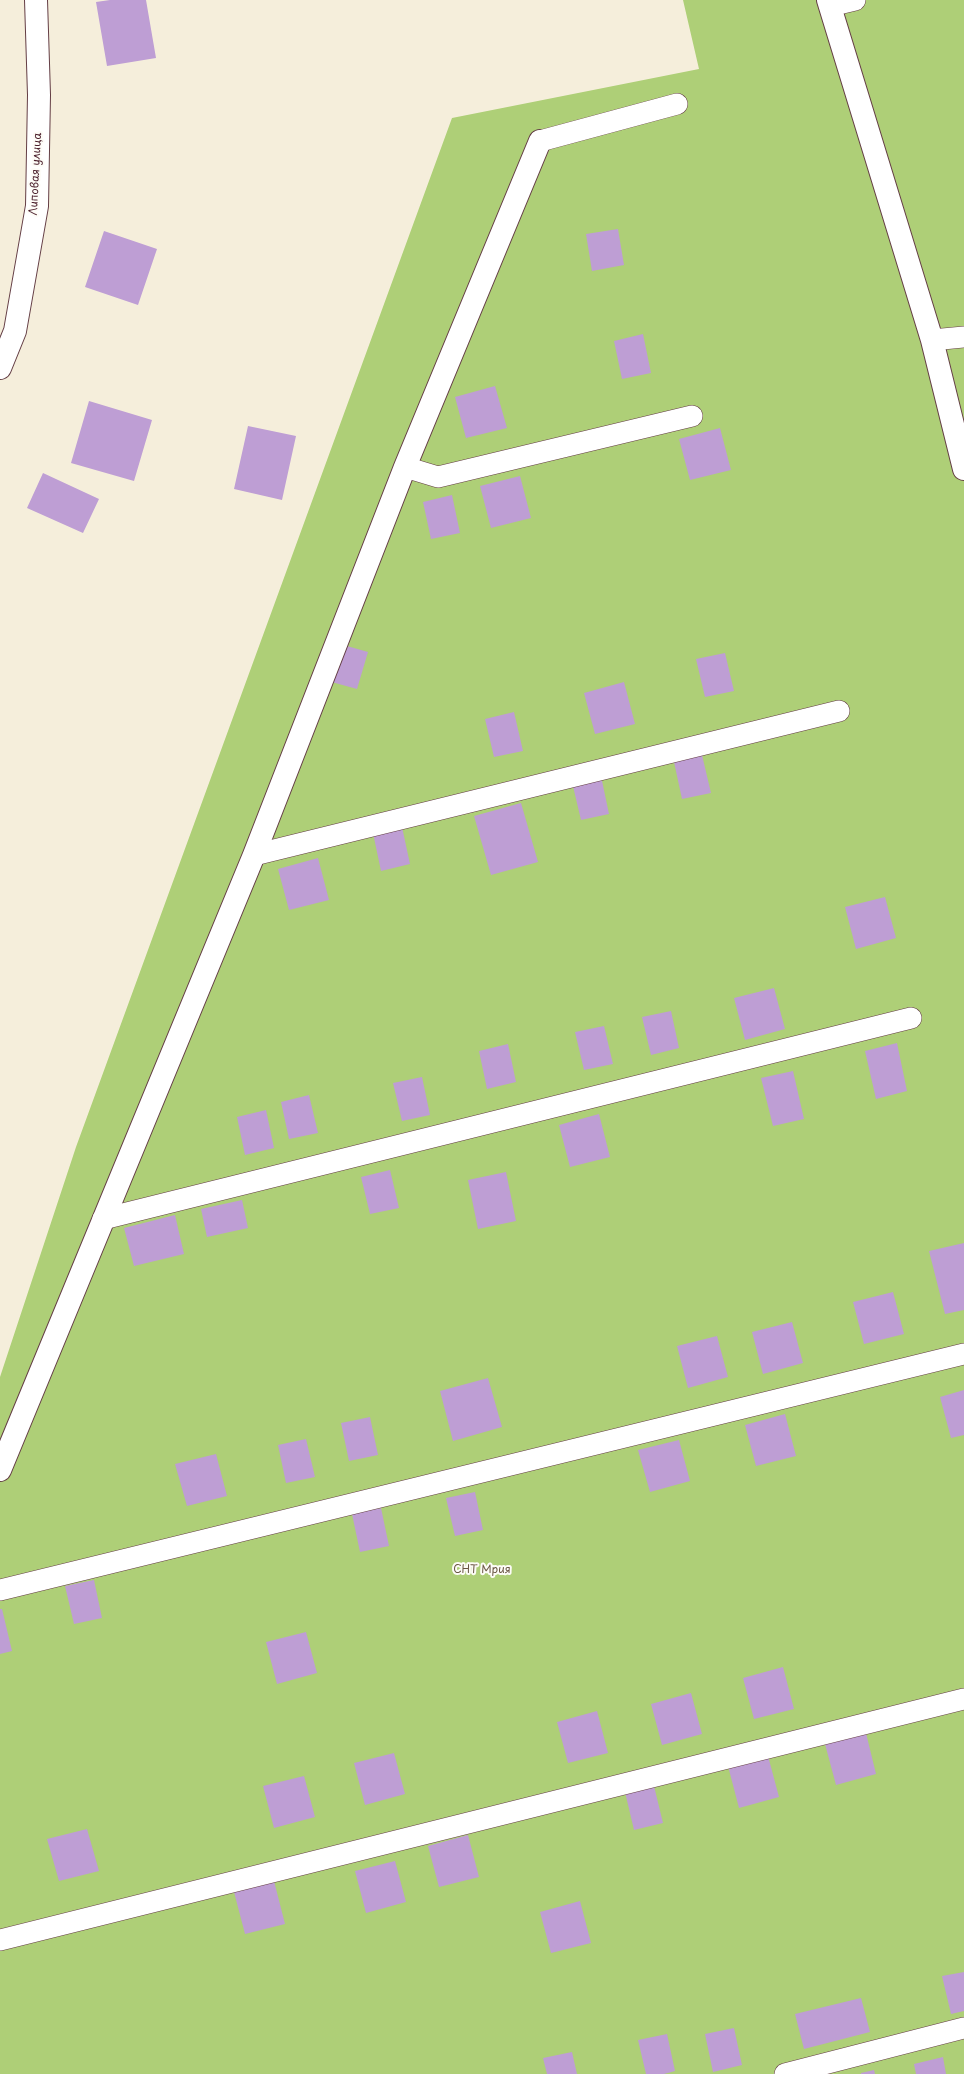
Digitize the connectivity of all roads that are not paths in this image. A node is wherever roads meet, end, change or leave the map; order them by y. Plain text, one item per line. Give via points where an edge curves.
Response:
1 (36, 0) edge
2 (855, 0) edge
3 (829, 3) edge
4 (677, 104) dead end
5 (540, 141) joint
6 (964, 337) edge
7 (932, 340) junction
8 (0, 368) edge
9 (692, 416) dead end
10 (404, 467) junction
11 (964, 469) edge
12 (839, 712) dead end
13 (254, 855) junction
14 (911, 1018) dead end
15 (103, 1219) junction
16 (964, 1354) edge
17 (0, 1470) edge
18 (0, 1590) edge
19 (964, 1699) edge
20 (0, 1940) edge
21 (964, 2028) edge
22 (785, 2074) edge

1 - 8 street, Липовая улица via 39,95 37,206 15,331
2 - 3 lane
3 - 7 street
4 - 5 lane
5 - 10 street
6 - 7 lane
7 - 11 street
9 - 10 lane via 438,477
10 - 13 street
12 - 13 lane
13 - 15 street
14 - 15 lane
15 - 17 street
16 - 18 lane
19 - 20 lane
21 - 22 lane

